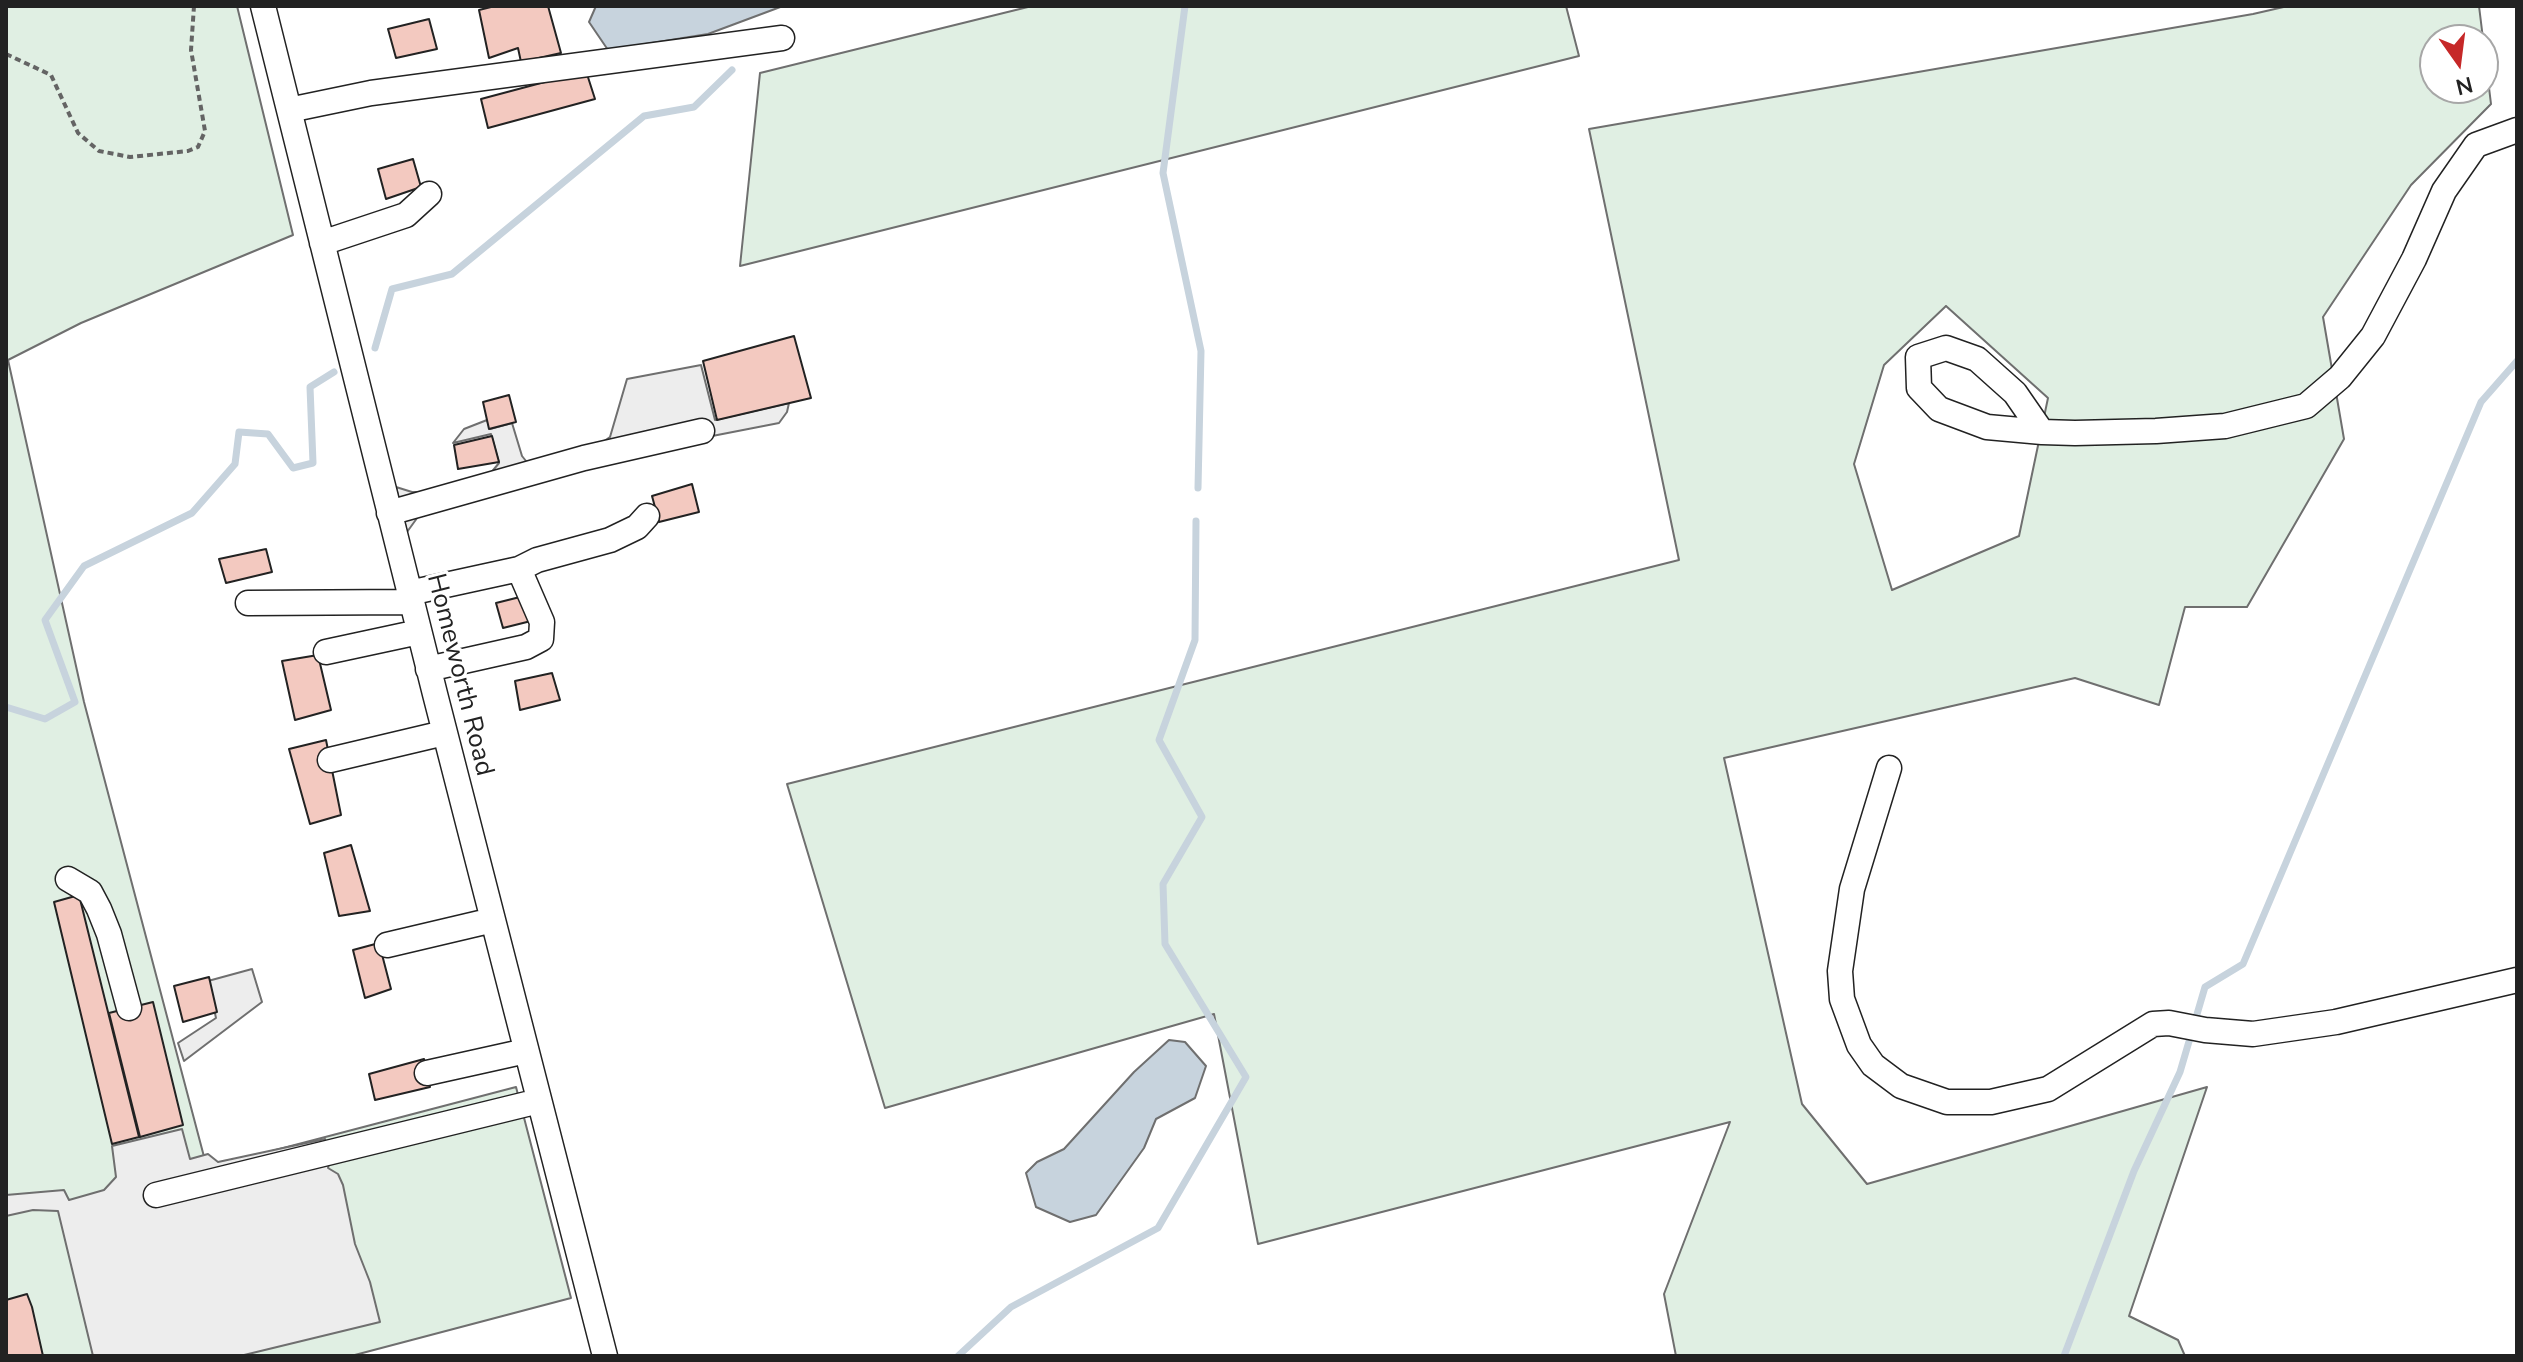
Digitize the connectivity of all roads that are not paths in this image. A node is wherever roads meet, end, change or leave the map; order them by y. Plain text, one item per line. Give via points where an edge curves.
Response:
1 (263, 6) edge
2 (782, 38) dead end
3 (289, 110) junction
4 (2517, 130) edge
5 (429, 194) dead end
6 (322, 243) junction
7 (702, 431) dead end
8 (2042, 432) junction
9 (389, 513) junction
10 (647, 516) dead end
11 (519, 569) junction
12 (410, 597) junction
13 (248, 603) dead end
14 (419, 632) junction
15 (326, 652) dead end
16 (428, 669) junction
17 (444, 733) junction
18 (330, 760) dead end
19 (1889, 768) dead end
20 (68, 879) dead end
21 (493, 920) junction
22 (404, 941) dead end
23 (2517, 980) edge
24 (129, 1008) dead end
25 (526, 1051) junction
26 (427, 1073) dead end
27 (539, 1101) junction
28 (156, 1195) dead end
29 (605, 1356) edge

1 - 3 street, Homeworth Road
2 - 3 street via 371,93
3 - 6 street, Homeworth Road
4 - 8 street via 2476,145 2444,191 2373,336 2340,377 2306,406 2225,426
5 - 6 street via 406,215
6 - 9 street, Homeworth Road
7 - 9 street
8 - 8 street via 1987,427 1939,409 1919,388 1918,357 1946,348 1977,359 2015,393
9 - 12 street, Homeworth Road
10 - 11 street via 610,540
11 - 12 street
11 - 16 street via 542,622 541,639
12 - 13 street
12 - 14 street, Homeworth Road
14 - 15 street
14 - 16 street, Homeworth Road
16 - 17 street, Homeworth Road
17 - 18 street
17 - 21 street, Homeworth Road
19 - 23 street via 1852,889 1840,971 1842,999 1859,1045 1873,1065 1901,1086 1947,1102 1991,1102 2048,1089 2153,1024 2253,1034 2336,1022
20 - 24 street via 90,892 99,909
21 - 22 street
21 - 25 street, Homeworth Road
25 - 26 street
25 - 27 street, Homeworth Road
27 - 28 street
27 - 29 street, Homeworth Road

